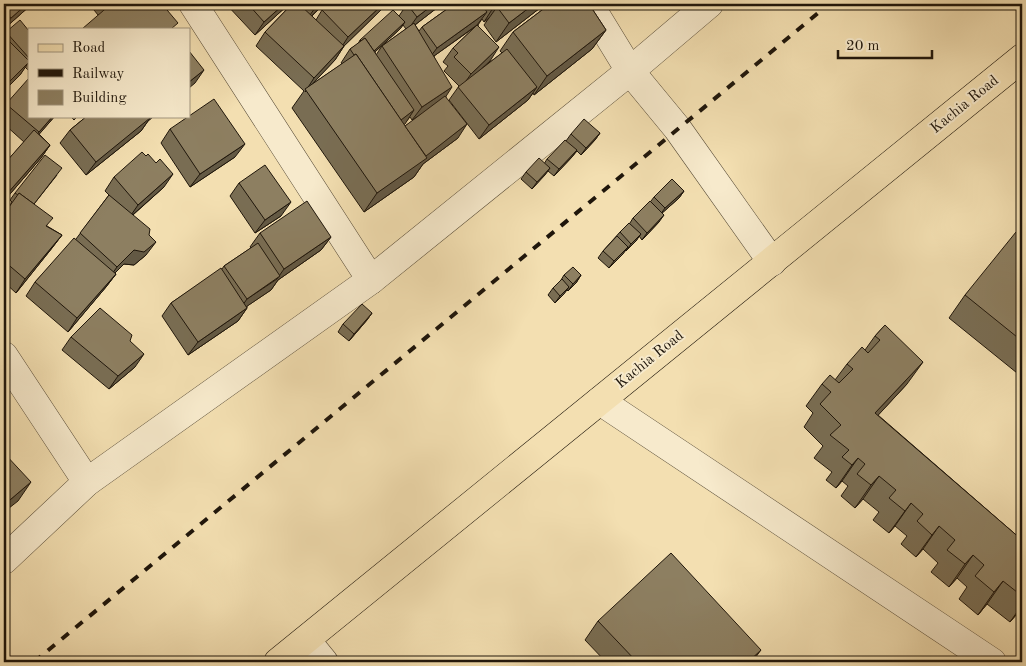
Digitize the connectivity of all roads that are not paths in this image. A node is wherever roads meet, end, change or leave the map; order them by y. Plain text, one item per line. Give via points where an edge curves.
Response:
1 (193, 4) edge
2 (589, 4) edge
3 (709, 4) edge
4 (1022, 58) edge
5 (630, 71) junction
6 (772, 262) junction
7 (371, 280) junction
8 (4, 356) edge
9 (600, 401) junction
10 (87, 482) junction
11 (4, 560) edge
12 (306, 640) junction
13 (278, 662) edge
14 (324, 662) edge
15 (992, 662) edge

1 - 7 street
2 - 5 street
3 - 5 street
4 - 6 main road, Kachia Road
5 - 6 street via 677,128
5 - 7 street
6 - 9 main road, Kachia Road
7 - 10 street
8 - 10 street
9 - 12 main road, Kachia Road
9 - 15 street
10 - 11 street
12 - 13 main road, Kachia Road
12 - 14 street

